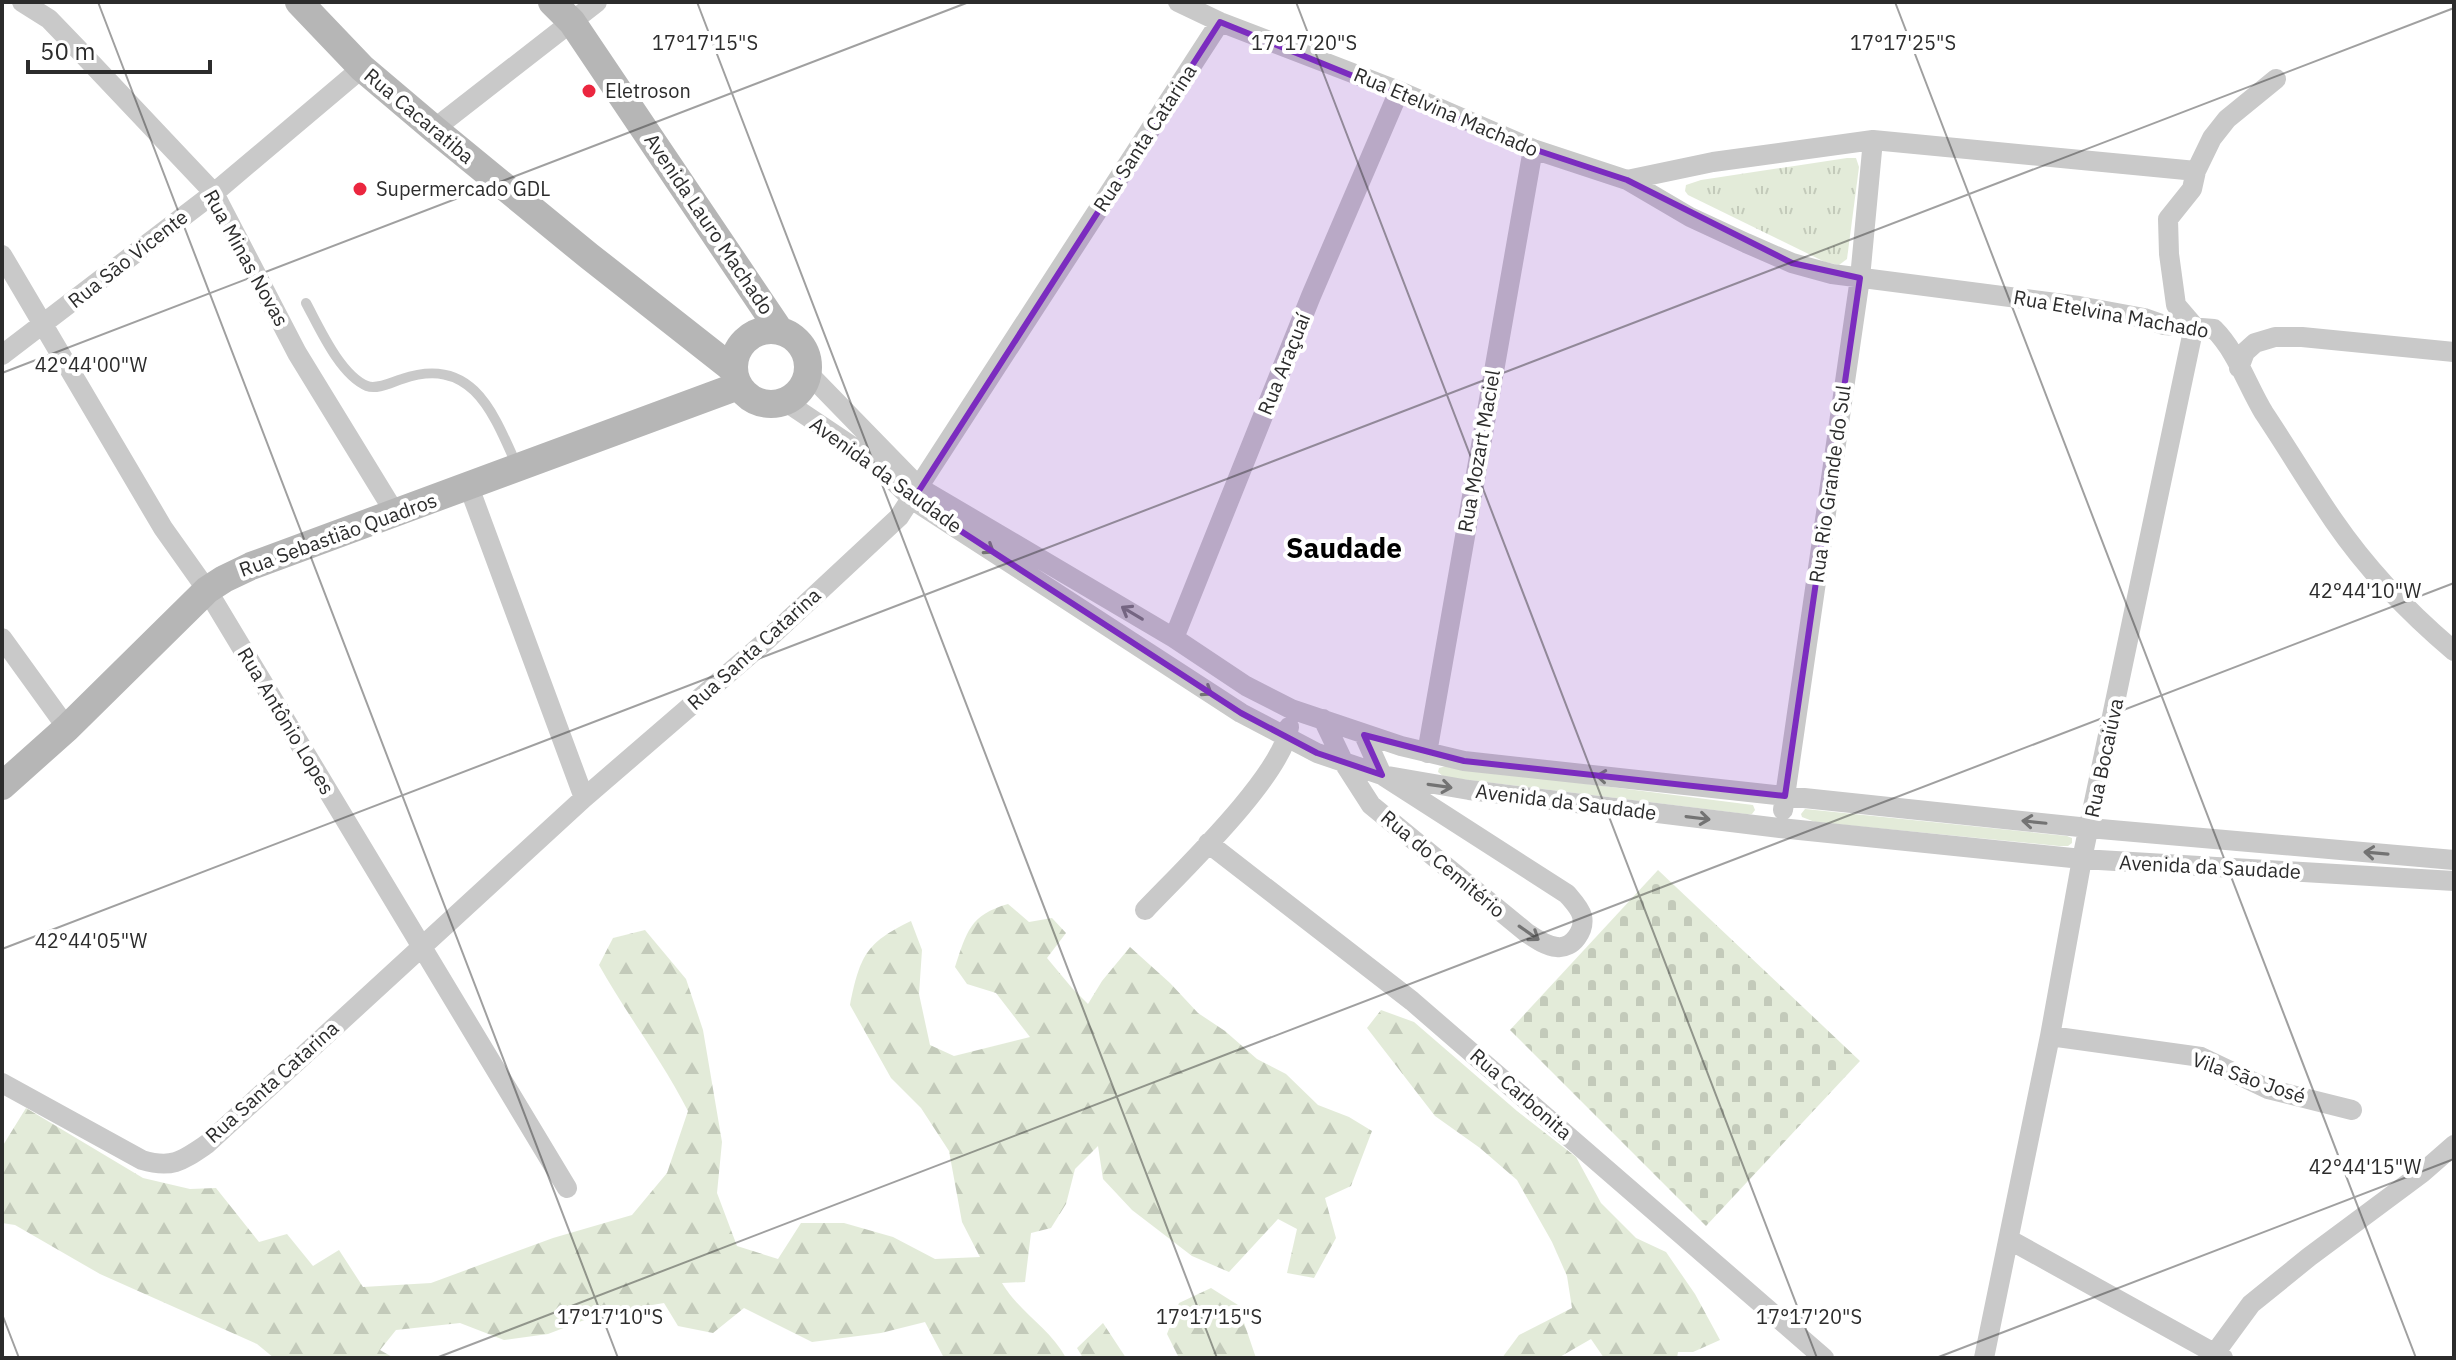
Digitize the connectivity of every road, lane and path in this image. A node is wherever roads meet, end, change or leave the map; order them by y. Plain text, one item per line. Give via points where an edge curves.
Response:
1 (22, 2) edge
2 (299, 2) edge
3 (552, 2) edge
4 (597, 2) edge
5 (1178, 2) edge
6 (572, 22) junction
7 (1220, 22) junction
8 (362, 68) junction
9 (2276, 79) dead end
10 (1399, 91) junction
11 (434, 129) junction
12 (1873, 140) junction
13 (1533, 149) junction
14 (2196, 171) junction
15 (1627, 180) junction
16 (214, 193) junction
17 (2, 255) edge
18 (1860, 278) junction
19 (306, 303) dead end
20 (43, 325) junction
21 (2194, 326) junction
22 (780, 331) junction
23 (2454, 352) edge
24 (2, 355) edge
25 (2239, 368) junction
26 (808, 373) junction
27 (736, 378) junction
28 (786, 402) junction
29 (518, 468) junction
30 (469, 487) junction
31 (917, 494) junction
32 (395, 513) junction
33 (207, 590) junction
34 (2, 638) edge
35 (1174, 638) junction
36 (2454, 651) edge
37 (1291, 709) junction
38 (1323, 719) junction
39 (67, 728) junction
40 (1364, 735) junction
41 (1287, 739) junction
42 (1427, 753) junction
43 (1344, 763) junction
44 (1382, 775) junction
45 (2, 786) edge
46 (1785, 796) junction
47 (584, 798) junction
48 (1780, 828) junction
49 (2089, 828) junction
50 (1208, 843) junction
51 (2082, 859) junction
52 (2454, 860) edge
53 (2454, 881) edge
54 (1145, 910) dead end
55 (422, 945) junction
56 (2050, 1036) junction
57 (2, 1083) edge
58 (2352, 1110) dead end
59 (2454, 1145) edge
60 (567, 1188) dead end
61 (2010, 1240) junction
62 (2219, 1356) edge
63 (1824, 1358) edge
64 (1984, 1358) edge

1 - 16 street, Rua Minas Novas via 49,19
2 - 8 street, Rua Cacaratiba
3 - 6 street, Avenida Lauro Machado
4 - 6 street
5 - 7 street, Rua Etelvina Machado
6 - 11 street
6 - 22 street, Avenida Lauro Machado
7 - 10 street, Rua Etelvina Machado
7 - 31 street, Rua Santa Catarina
8 - 11 street, Rua Cacaratiba
8 - 16 street, Rua São Vicente
9 - 14 street via 2227,119
10 - 13 street, Rua Etelvina Machado
10 - 35 street, Rua Araçuaí
11 - 27 street, Rua Cacaratiba
12 - 14 street
12 - 15 street
12 - 18 street, Rua Rio Grande do Sul
13 - 15 street, Rua Etelvina Machado
13 - 42 street, Rua Mozart Maciel
14 - 21 street via 2192,189 2168,219 2176,305
15 - 18 street, Rua Etelvina Machado via 1690,217 1780,258
16 - 20 street, Rua São Vicente
16 - 32 street, Rua Minas Novas via 297,353
17 - 20 street, Rua Antônio Lopes
18 - 21 street, Rua Etelvina Machado
18 - 46 street, Rua Rio Grande do Sul
19 - 29 lane via 334,352 366,386 429,371 474,388
20 - 24 street, Rua São Vicente
20 - 33 street, Rua Antônio Lopes via 163,528
21 - 25 street, Rua Etelvina Machado via 2214,329 2228,343
21 - 49 street, Rua Bocaiúva
22 - 26 street via 797,340 807,355
22 - 27 street via 753,334 743,343 736,356
23 - 25 street via 2275,337 2255,343
25 - 36 street, Rua Etelvina Machado via 2335,523 2386,586
26 - 28 street via 801,391
26 - 31 street, Avenida da Saudade
27 - 28 street via 747,397 759,403
27 - 29 street, Rua Sebastião Quadros
28 - 31 street, Avenida da Saudade
29 - 30 street, Rua Sebastião Quadros
30 - 32 street, Rua Sebastião Quadros
30 - 47 street
35 -> 31 street, Avenida da Saudade
31 -> 41 street, Avenida da Saudade
31 - 47 street, Rua Santa Catarina via 767,640
32 - 33 street, Rua Sebastião Quadros via 251,566
33 - 39 street, Rua Sebastião Quadros
33 - 55 street, Rua Antônio Lopes
34 - 39 street
35 - 37 street, Avenida da Saudade
37 - 38 street, Avenida da Saudade
37 - 41 street
38 - 40 street, Avenida da Saudade
38 - 43 street, Rua do Cemitério
39 - 45 street, Rua Sebastião Quadros
40 - 42 street, Avenida da Saudade
40 - 44 street
41 - 43 street, Avenida da Saudade
41 - 50 street via 1261,782
46 -> 42 street, Avenida da Saudade
43 - 44 street, Avenida da Saudade
43 -> 44 street, Rua do Cemitério via 1371,805 1527,933 1554,947 1575,940 1582,914 1567,894
44 -> 48 street, Avenida da Saudade
46 - 48 street, Rua Rio Grande do Sul
49 -> 46 street, Avenida da Saudade
47 - 55 street, Rua Santa Catarina
48 - 51 street, Avenida da Saudade
49 - 51 street, Rua Bocaiúva
52 -> 49 street, Avenida da Saudade
50 - 54 street
50 - 63 street, Rua Carbonita via 1412,1001
51 - 53 street, Avenida da Saudade
51 - 56 street, Rua Bocaiúva
55 - 57 street, Rua Santa Catarina via 207,1144 164,1166 142,1160
55 - 60 street, Rua Antônio Lopes
56 - 58 street, Vila São José via 2201,1057 2268,1089
56 - 61 street, Rua Bocaiúva
59 - 62 street via 2251,1304
61 - 62 street
61 - 64 street, Rua Bocaiúva

